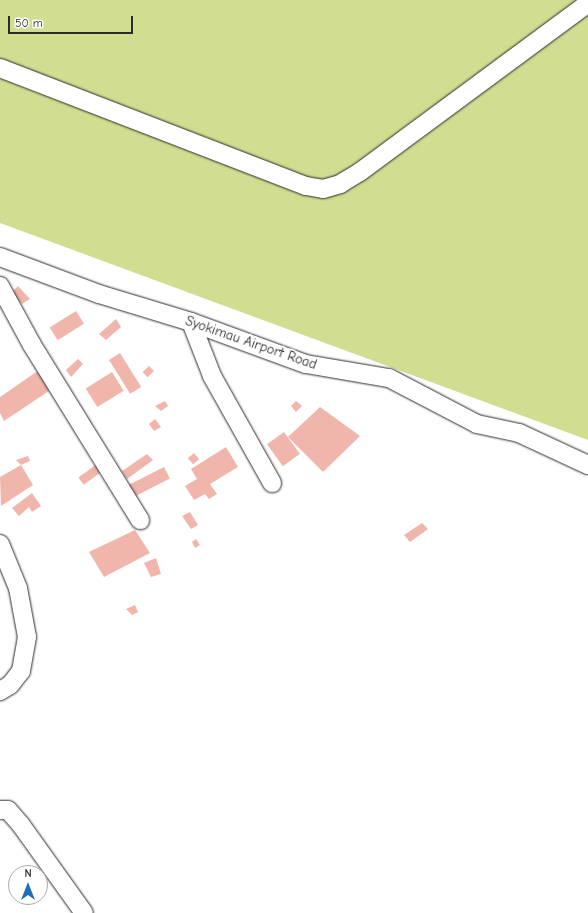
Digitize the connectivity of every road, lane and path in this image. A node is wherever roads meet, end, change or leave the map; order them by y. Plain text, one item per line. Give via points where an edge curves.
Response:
1 (588, 4) edge
2 (0, 68) edge
3 (0, 257) edge
4 (0, 286) edge
5 (191, 322) junction
6 (588, 465) edge
7 (272, 483) dead end
8 (140, 520) dead end
9 (0, 544) edge
10 (0, 691) edge
11 (0, 810) edge
12 (84, 913) edge

1 - 2 street via 360,172 340,184 323,189 306,186
3 - 5 street, Syokimau Airport Road via 98,294
4 - 8 street via 32,345
5 - 6 street, Syokimau Airport Road via 306,364 389,378 477,424 519,433
5 - 7 street via 212,376
9 - 10 street via 18,588 27,637 21,671 10,685
11 - 12 street via 8,810 21,825

